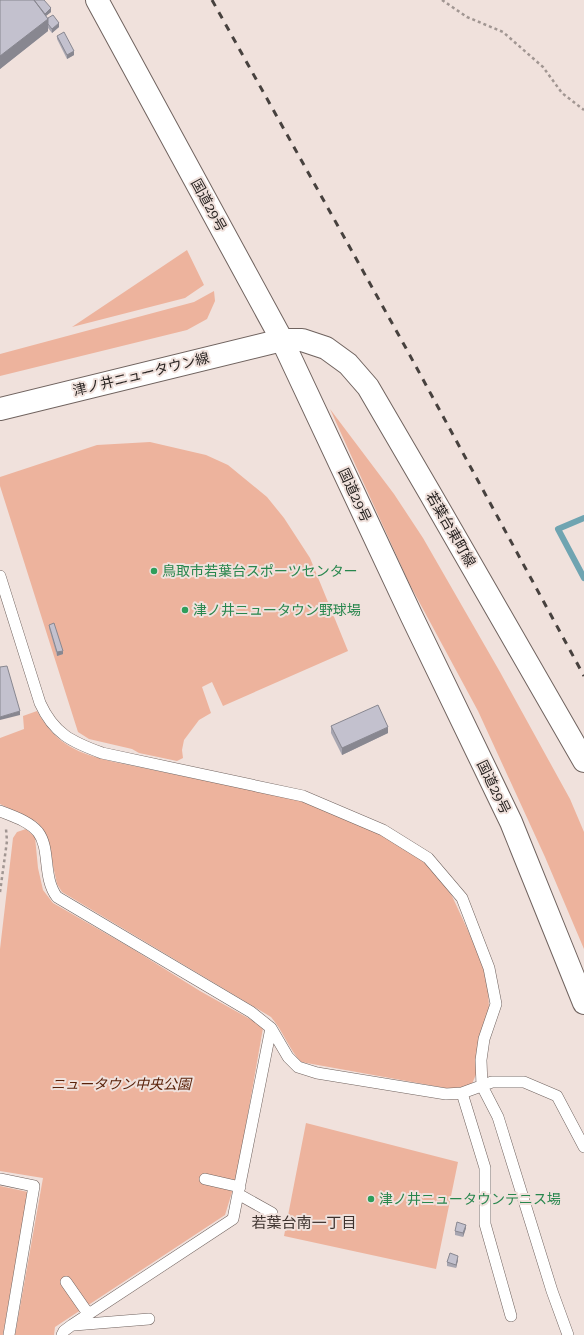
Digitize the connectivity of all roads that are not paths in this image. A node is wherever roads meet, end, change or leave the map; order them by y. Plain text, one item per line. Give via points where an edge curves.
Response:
1 (97, 0) edge
2 (282, 340) junction
3 (0, 409) edge
4 (1, 581) edge
5 (584, 761) edge
6 (2, 812) edge
7 (584, 1003) edge
8 (272, 1028) junction
9 (482, 1086) junction
10 (462, 1093) junction
11 (584, 1147) edge
12 (0, 1179) edge
13 (205, 1179) dead end
14 (239, 1190) junction
15 (272, 1213) dead end
16 (66, 1282) dead end
17 (89, 1314) junction
18 (511, 1316) dead end
19 (149, 1319) dead end
20 (72, 1325) junction
21 (9, 1335) edge
22 (62, 1335) edge
23 (568, 1335) edge

1 - 2 main road, 国道29号
2 - 3 main road, 津ノ井ニュータウン線
2 - 5 main road, 若葉台東町線 via 302,340 326,348 348,364 368,387
2 - 7 main road, 国道29号 via 511,822
4 - 9 lane via 40,703 46,716 62,735 102,753 303,796 383,830 428,858 462,898 490,968 496,1004 484,1039
6 - 8 lane via 37,831 42,840 52,890 57,896 251,1012
8 - 10 lane via 288,1057 298,1067 354,1080 446,1094
8 - 14 lane
9 - 10 lane
9 - 11 lane via 492,1082 524,1082 557,1096
9 - 23 lane via 498,1117
10 - 18 lane via 485,1168 485,1224
12 - 21 lane via 34,1186
13 - 14 lane
14 - 15 lane
14 - 17 lane via 233,1219
16 - 17 lane
17 - 20 lane
19 - 20 lane
20 - 22 lane

